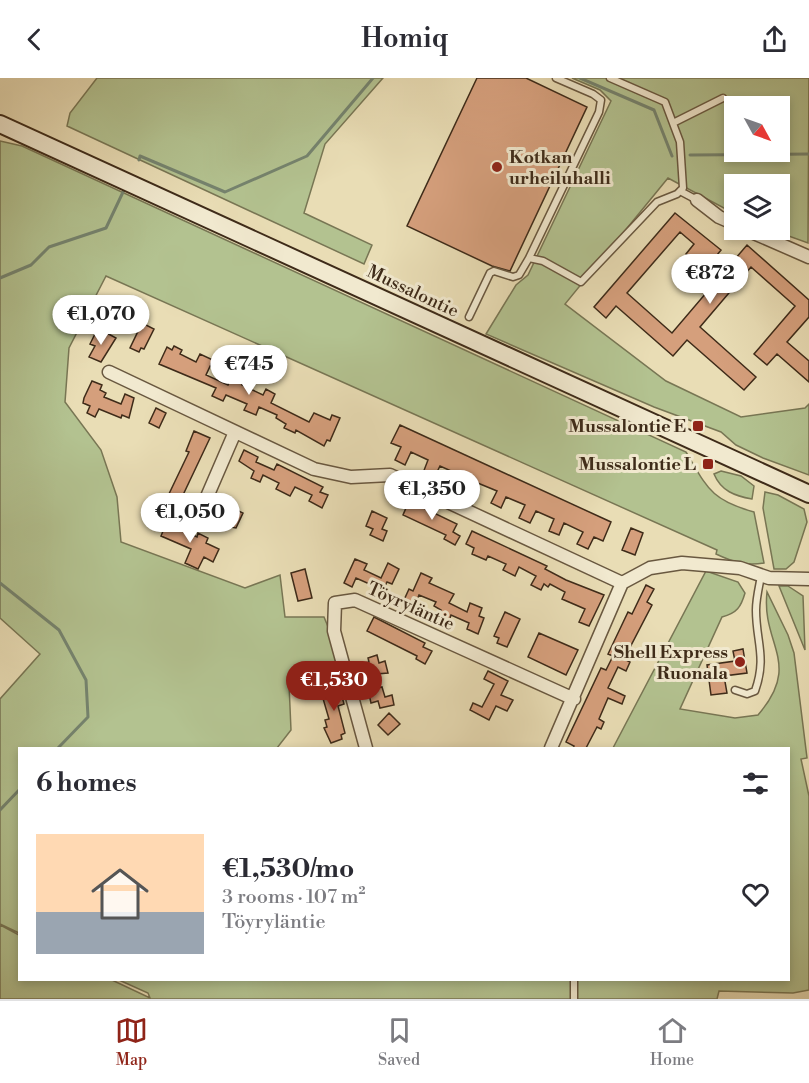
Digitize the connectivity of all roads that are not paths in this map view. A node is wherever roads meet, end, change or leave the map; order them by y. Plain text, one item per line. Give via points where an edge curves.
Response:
1 (556, 78) edge
2 (610, 78) edge
3 (723, 98) dead end
4 (673, 123) junction
5 (0, 124) edge
6 (680, 191) junction
7 (698, 200) joint
8 (724, 219) edge
9 (770, 240) edge
10 (809, 257) edge
11 (529, 258) junction
12 (469, 317) dead end
13 (109, 372) dead end
14 (235, 432) junction
15 (809, 494) edge
16 (200, 513) dead end
17 (761, 576) junction
18 (809, 579) edge
19 (621, 583) junction
20 (735, 690) dead end
21 (574, 699) junction
22 (366, 747) edge
23 (550, 747) edge
24 (574, 981) edge
25 (574, 999) edge

1 - 11 lane via 602,100
2 - 4 lane via 665,102
3 - 4 lane
4 - 6 lane via 680,142
5 - 15 main road, Mussalontie
6 - 7 lane
6 - 11 lane via 657,202 581,282 543,261
7 - 8 street
9 - 10 street
11 - 12 lane via 519,275 490,273
13 - 14 street
14 - 16 street
14 - 19 street via 314,469 351,477 390,476
17 - 18 street
17 - 19 street via 740,568 682,563 650,568
17 - 20 lane via 756,610 761,675 755,691 747,694
19 - 21 street
21 - 22 street, Töyryläntie via 355,600 335,603 334,631
21 - 23 street
24 - 25 lane

